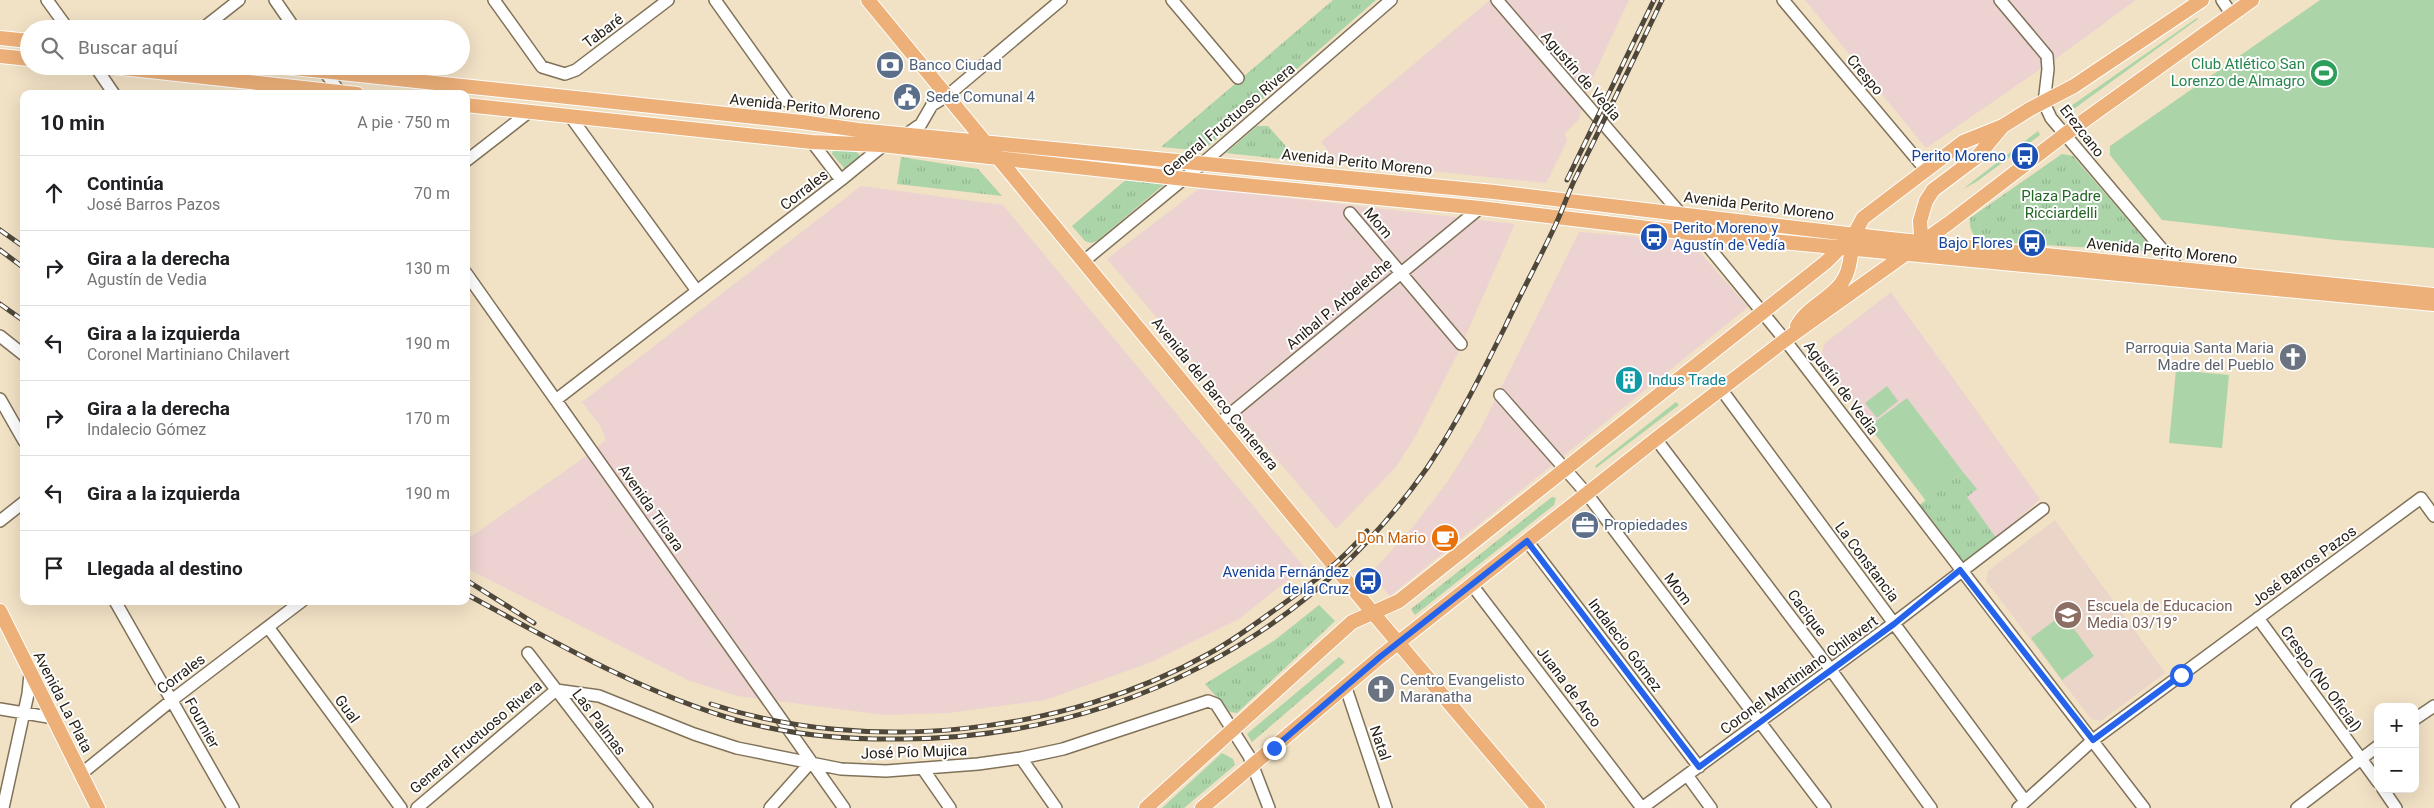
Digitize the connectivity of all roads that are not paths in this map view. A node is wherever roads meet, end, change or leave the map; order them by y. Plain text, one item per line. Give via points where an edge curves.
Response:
1 (47, 0) edge
2 (239, 0) edge
3 (275, 0) edge
4 (494, 0) edge
5 (668, 0) edge
6 (715, 0) edge
7 (868, 0) edge
8 (1061, 0) edge
9 (1172, 0) edge
10 (1391, 0) edge
11 (1497, 0) edge
12 (1783, 0) edge
13 (2000, 0) edge
14 (2202, 0) edge
15 (2222, 0) edge
16 (2252, 0) edge
17 (2232, 15) junction
18 (61, 20) edge
19 (213, 20) edge
20 (289, 20) edge
21 (0, 38) edge
22 (20, 40) edge
23 (0, 56) edge
24 (20, 58) edge
25 (101, 75) edge
26 (183, 75) edge
27 (328, 75) edge
28 (377, 75) edge
29 (1238, 78) dead end
30 (111, 90) edge
31 (315, 90) edge
32 (339, 90) edge
33 (947, 96) junction
34 (786, 101) dead end
35 (2044, 103) junction
36 (470, 105) edge
37 (529, 112) junction
38 (570, 116) junction
39 (2003, 126) junction
40 (909, 134) junction
41 (2064, 135) junction
42 (812, 142) junction
43 (985, 142) junction
44 (881, 145) junction
45 (470, 158) edge
46 (1000, 158) junction
47 (1203, 163) junction
48 (1925, 170) junction
49 (1183, 179) junction
50 (841, 180) junction
51 (1480, 208) junction
52 (1350, 213) dead end
53 (1679, 213) junction
54 (1855, 233) junction
55 (1698, 234) junction
56 (1846, 248) junction
57 (1922, 249) junction
58 (1905, 253) junction
59 (1084, 260) junction
60 (2178, 268) junction
61 (1401, 273) junction
62 (470, 278) edge
63 (697, 291) junction
64 (2434, 295) edge
65 (2434, 304) edge
66 (1763, 314) junction
67 (0, 336) edge
68 (1789, 338) junction
69 (1460, 344) dead end
70 (20, 352) edge
71 (1720, 389) junction
72 (1500, 395) dead end
73 (557, 398) junction
74 (0, 399) edge
75 (1218, 424) junction
76 (20, 434) edge
77 (1656, 439) junction
78 (1567, 469) junction
79 (1586, 494) junction
80 (20, 505) edge
81 (2043, 509) dead end
82 (2434, 516) edge
83 (0, 521) edge
84 (1527, 541) junction
85 (1960, 570) junction
86 (1472, 585) junction
87 (117, 605) edge
88 (297, 605) edge
89 (0, 611) edge
90 (1373, 613) junction
91 (2258, 618) junction
92 (1894, 624) junction
93 (268, 628) junction
94 (1399, 644) junction
95 (528, 653) dead end
96 (1831, 670) junction
97 (30, 674) junction
98 (1346, 688) junction
99 (556, 690) junction
100 (172, 700) junction
101 (2434, 706) edge
102 (0, 709) edge
103 (22, 712) junction
104 (2419, 716) edge
105 (54, 718) junction
106 (1760, 722) junction
107 (1233, 729) junction
108 (2093, 740) junction
109 (2375, 748) edge
110 (1021, 758) junction
111 (2361, 759) junction
112 (810, 763) junction
113 (1254, 765) junction
114 (1699, 767) junction
115 (923, 769) junction
116 (81, 774) junction
117 (1687, 775) junction
118 (2374, 777) edge
119 (2386, 793) edge
120 (2021, 804) edge
121 (3, 808) edge
122 (98, 808) edge
123 (233, 808) edge
124 (401, 808) edge
125 (416, 808) edge
126 (647, 808) edge
127 (770, 808) edge
128 (844, 808) edge
129 (950, 808) edge
130 (1056, 808) edge
131 (1146, 808) edge
132 (1202, 808) edge
133 (1269, 808) edge
134 (1386, 808) edge
135 (1538, 808) edge
136 (1642, 808) edge
137 (1711, 808) edge
138 (1825, 808) edge
139 (1931, 808) edge
140 (2144, 808) edge
141 (2297, 808) edge
142 (2396, 808) edge

1 - 18 street
2 - 19 street
3 - 20 street
4 - 5 street, Tabaré via 534,59 542,67 565,74 576,70
6 - 34 street
7 - 33 main road, Avenida del Barco Centenera
8 - 33 street, Corrales
9 - 29 street
10 - 47 street, General Fructuoso Rivera
11 - 53 street, Agustín de Vedia
12 - 48 street, Crespo
13 - 35 street, Erezcano via 2047,56
14 - 35 main road
15 - 17 street
16 - 17 main road
17 - 41 main road
21 - 22 main road
23 - 24 main road
25 - 30 street
26 - 31 main road
27 - 32 street
28 - 40 main road, Avenida Perito Moreno
33 - 40 street, Corrales via 932,106 921,124
33 - 43 main road, Avenida del Barco Centenera
35 - 39 main road
35 - 41 street, Erezcano
36 - 37 main road, Avenida Perito Moreno
37 - 38 main road, Avenida Perito Moreno
37 - 45 street
38 - 42 main road, Avenida Perito Moreno
38 - 63 street
39 - 48 main road via 1962,142
39 - 57 main road via 1978,157 1933,190 1920,221
40 - 43 main road, Avenida Perito Moreno
40 - 44 street, Corrales
41 - 57 main road
41 - 60 street, Erezcano
42 - 44 main road, Avenida Perito Moreno
42 - 50 street
43 - 46 main road, Avenida del Barco Centenera
43 - 47 main road, Avenida Perito Moreno
44 - 46 main road, Avenida Perito Moreno
44 - 50 street, Corrales
46 - 49 main road, Avenida Perito Moreno
46 - 59 main road, Avenida del Barco Centenera
47 - 49 street, General Fructuoso Rivera
47 - 53 main road, Avenida Perito Moreno
48 - 54 main road via 1863,218
49 - 51 main road, Avenida Perito Moreno
49 - 59 street, General Fructuoso Rivera
50 - 63 street, Corrales
51 - 55 main road, Avenida Perito Moreno
51 - 61 street, Anibal P. Arbeletche
52 - 61 street, Mom
53 - 54 main road, Avenida Perito Moreno
53 - 55 street, Agustín de Vedia
54 - 56 main road
54 - 57 main road, Avenida Perito Moreno
55 - 56 main road, Avenida Perito Moreno
55 - 66 street, Agustín de Vedia
56 - 58 main road, Avenida Perito Moreno
56 - 66 main road
56 - 68 main road via 1846,276 1832,293 1802,318
57 - 58 main road
57 - 60 main road, Avenida Perito Moreno
57 - 65 main road, Avenida Perito Moreno
58 - 68 main road
59 - 75 main road, Avenida del Barco Centenera
60 - 64 main road, Avenida Perito Moreno
61 - 69 street, Mom
61 - 75 street, Anibal P. Arbeletche
62 - 73 street, Avenida Tilcara
63 - 73 street, Corrales
66 - 68 street, Agustín de Vedia
66 - 78 main road
67 - 70 street
68 - 71 main road
68 - 85 street, Agustín de Vedia
71 - 77 main road
71 - 92 street, La Constancia
72 - 78 street, Mom
73 - 112 street, Avenida Tilcara
74 - 76 street
75 - 90 main road, Avenida del Barco Centenera
77 - 79 main road
77 - 96 street, Cacique
78 - 79 street, Mom
78 - 90 main road via 1399,602
79 - 84 main road
79 - 106 street, Mom
80 - 83 street
81 - 85 street, Coronel Martiniano Chilavert
82 - 91 street, José Barros Pazos via 2421,498
84 - 86 main road
84 - 114 street, Indalecio Gómez
85 - 92 street, Coronel Martiniano Chilavert
85 - 108 street, Agustín de Vedia
86 - 94 main road
86 - 136 street, Juana de Arco
87 - 100 street, Fournier
88 - 93 street, Corrales
89 - 97 main road, Avenida La Plata
90 - 94 main road, Avenida del Barco Centenera
90 - 107 main road via 1352,622
91 - 108 street, José Barros Pazos
91 - 111 street, Crespo (No Oficial)
92 - 96 street, Coronel Martiniano Chilavert
92 - 120 street, La Constancia
93 - 100 street, Corrales
93 - 124 street, Gual
94 - 98 main road
94 - 135 main road, Avenida del Barco Centenera
95 - 99 street, Las Palmas
96 - 106 street, Coronel Martiniano Chilavert
96 - 139 street, Cacique
97 - 103 street
97 - 105 main road, Avenida La Plata
98 - 113 main road
98 - 134 street, Natal
99 - 112 street, José Pío Mujica via 599,696 738,748
99 - 125 street, General Fructuoso Rivera
99 - 126 street, Las Palmas
100 - 116 street, Corrales
100 - 123 street, Fournier
101 - 104 street
102 - 103 street
103 - 105 street
103 - 121 street
105 - 116 main road, Avenida La Plata
106 - 114 street, Coronel Martiniano Chilavert
106 - 138 street, Mom
107 - 110 street, José Pío Mujica via 1216,704 1202,702 1063,749
107 - 113 street
107 - 131 main road
108 - 120 street, José Barros Pazos
108 - 140 street, Agustín de Vedia
109 - 111 street
110 - 115 street, José Pío Mujica
110 - 130 street
111 - 118 street, Crespo (No Oficial)
111 - 141 street
112 - 115 street, José Pío Mujica via 851,770
112 - 127 street
112 - 128 street, Avenida Tilcara
113 - 132 main road
113 - 133 street
114 - 117 street, Coronel Martiniano Chilavert
115 - 129 street
116 - 122 main road, Avenida La Plata
117 - 136 street, Coronel Martiniano Chilavert
117 - 137 street
119 - 142 street

